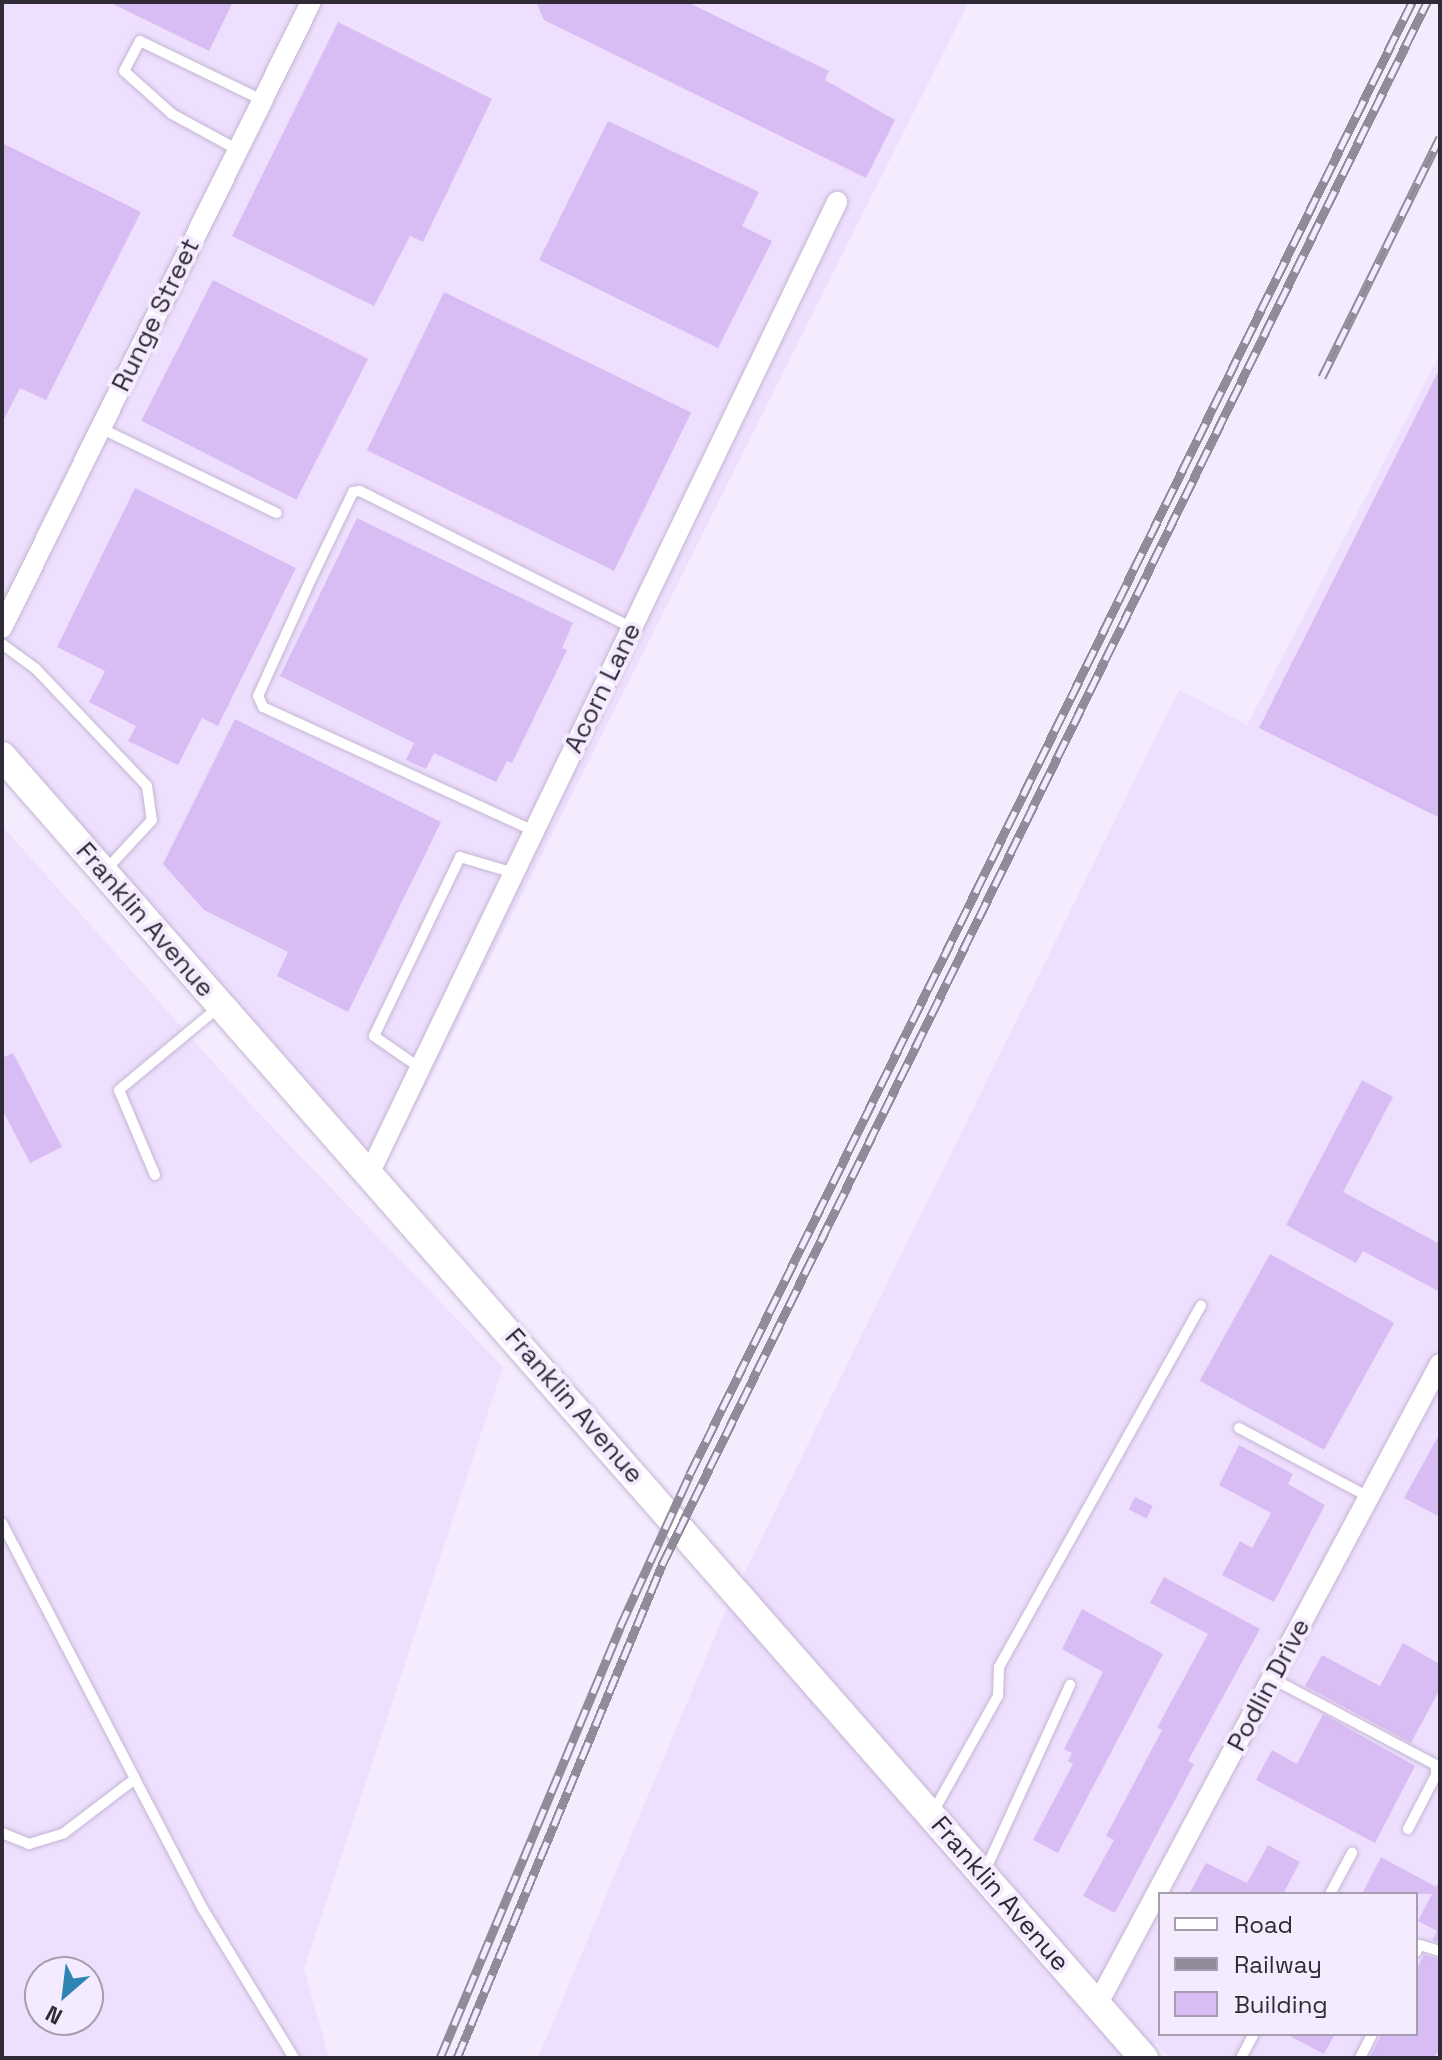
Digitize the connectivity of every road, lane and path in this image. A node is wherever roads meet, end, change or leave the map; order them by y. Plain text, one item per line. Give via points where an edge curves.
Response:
1 (311, 2) edge
2 (262, 100) junction
3 (238, 150) junction
4 (837, 202) dead end
5 (100, 428) junction
6 (277, 513) dead end
7 (2, 628) edge
8 (632, 628) junction
9 (2, 644) edge
10 (2, 756) edge
11 (534, 831) junction
12 (103, 872) junction
13 (514, 873) junction
14 (220, 1006) junction
15 (420, 1068) junction
16 (369, 1174) junction
17 (155, 1175) dead end
18 (1201, 1306) dead end
19 (1440, 1364) edge
20 (1239, 1428) dead end
21 (1369, 1497) junction
22 (2, 1523) edge
23 (1273, 1679) junction
24 (1070, 1685) dead end
25 (135, 1779) junction
26 (931, 1815) junction
27 (1408, 1829) dead end
28 (2, 1833) edge
29 (1352, 1853) dead end
30 (983, 1874) junction
31 (1158, 1892) edge
32 (1158, 1892) edge
33 (1331, 1892) edge
34 (1418, 1948) edge
35 (1440, 1951) edge
36 (1097, 2005) junction
37 (1253, 2036) edge
38 (1371, 2036) edge
39 (294, 2058) edge
40 (1144, 2058) edge
41 (1241, 2058) edge
42 (1360, 2058) edge

1 - 2 street, Runge Street
2 - 3 street, Runge Street
2 - 3 lane via 140,41 124,71 172,114
3 - 5 street, Runge Street
4 - 8 street, Acorn Lane
5 - 6 lane
5 - 7 street, Runge Street
8 - 11 street, Acorn Lane
8 - 11 lane via 353,492 258,696 263,707
9 - 12 lane via 36,669 147,786 152,820
10 - 12 main road, Franklin Avenue
11 - 13 street, Acorn Lane
12 - 14 main road, Franklin Avenue
13 - 15 street, Acorn Lane
13 - 15 lane via 460,857 374,1036
14 - 16 main road, Franklin Avenue
14 - 17 lane via 119,1090
15 - 16 street, Acorn Lane
16 - 26 main road, Franklin Avenue
18 - 26 lane via 999,1667 998,1696
19 - 21 street, Podlin Drive
20 - 21 lane
21 - 23 street, Podlin Drive
22 - 25 lane
23 - 27 lane via 1436,1765
23 - 31 street, Podlin Drive
24 - 30 lane
25 - 28 lane via 64,1833 29,1844
25 - 39 lane via 203,1909
26 - 30 main road, Franklin Avenue
29 - 33 lane
30 - 36 main road, Franklin Avenue
32 - 36 street, Podlin Drive
34 - 35 lane
36 - 40 main road, Franklin Avenue
37 - 41 lane
38 - 42 lane

